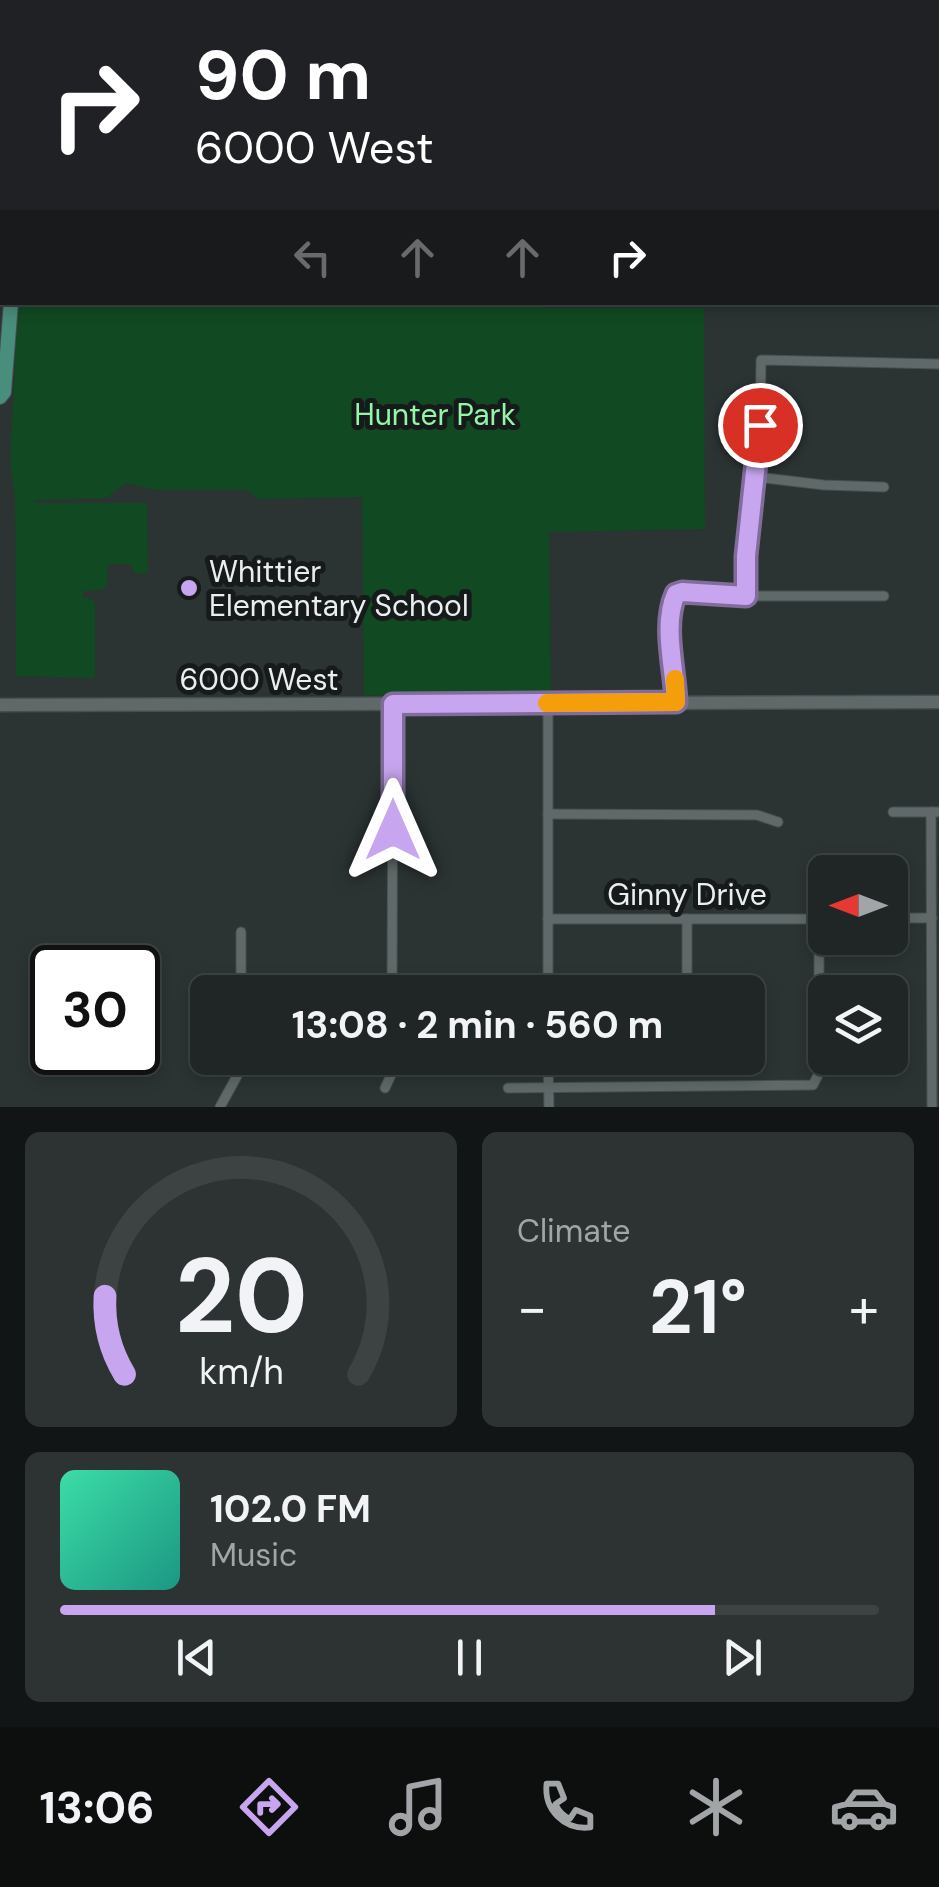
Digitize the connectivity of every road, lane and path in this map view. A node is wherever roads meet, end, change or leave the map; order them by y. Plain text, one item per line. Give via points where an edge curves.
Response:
1 (11, 305) edge
2 (939, 364) edge
3 (0, 397) edge
4 (757, 477) junction
5 (884, 486) dead end
6 (746, 596) junction
7 (884, 596) dead end
8 (676, 702) junction
9 (939, 702) edge
10 (548, 703) junction
11 (393, 704) junction
12 (0, 705) edge
13 (893, 812) dead end
14 (935, 812) edge
15 (548, 814) junction
16 (778, 822) dead end
17 (808, 918) edge
18 (908, 918) edge
19 (932, 918) junction
20 (548, 919) junction
21 (687, 919) junction
22 (241, 932) dead end
23 (821, 955) edge
24 (687, 974) dead end
25 (241, 975) edge
26 (392, 975) edge
27 (548, 975) edge
28 (237, 1075) edge
29 (391, 1075) edge
30 (548, 1075) edge
31 (385, 1088) dead end
32 (508, 1088) dead end
33 (548, 1088) junction
34 (220, 1107) edge
35 (548, 1107) edge
36 (932, 1107) edge

1 - 3 main road
2 - 4 street via 761,360
4 - 5 street
4 - 6 street
6 - 7 street
6 - 8 street via 676,594
8 - 9 street, 6000 West
8 - 10 street, 6000 West
10 - 11 street, 6000 West
10 - 15 street
11 - 12 street, 6000 West
11 - 26 street
13 - 14 street
14 - 19 street
15 - 16 street via 757,814
15 - 20 street
17 - 21 street, Ginny Drive
18 - 19 street
19 - 36 street
20 - 21 street, Ginny Drive
20 - 27 street
21 - 24 street
22 - 25 street
23 - 33 street via 815,1084
28 - 34 street
29 - 31 street
30 - 33 street
32 - 33 street
33 - 35 street

